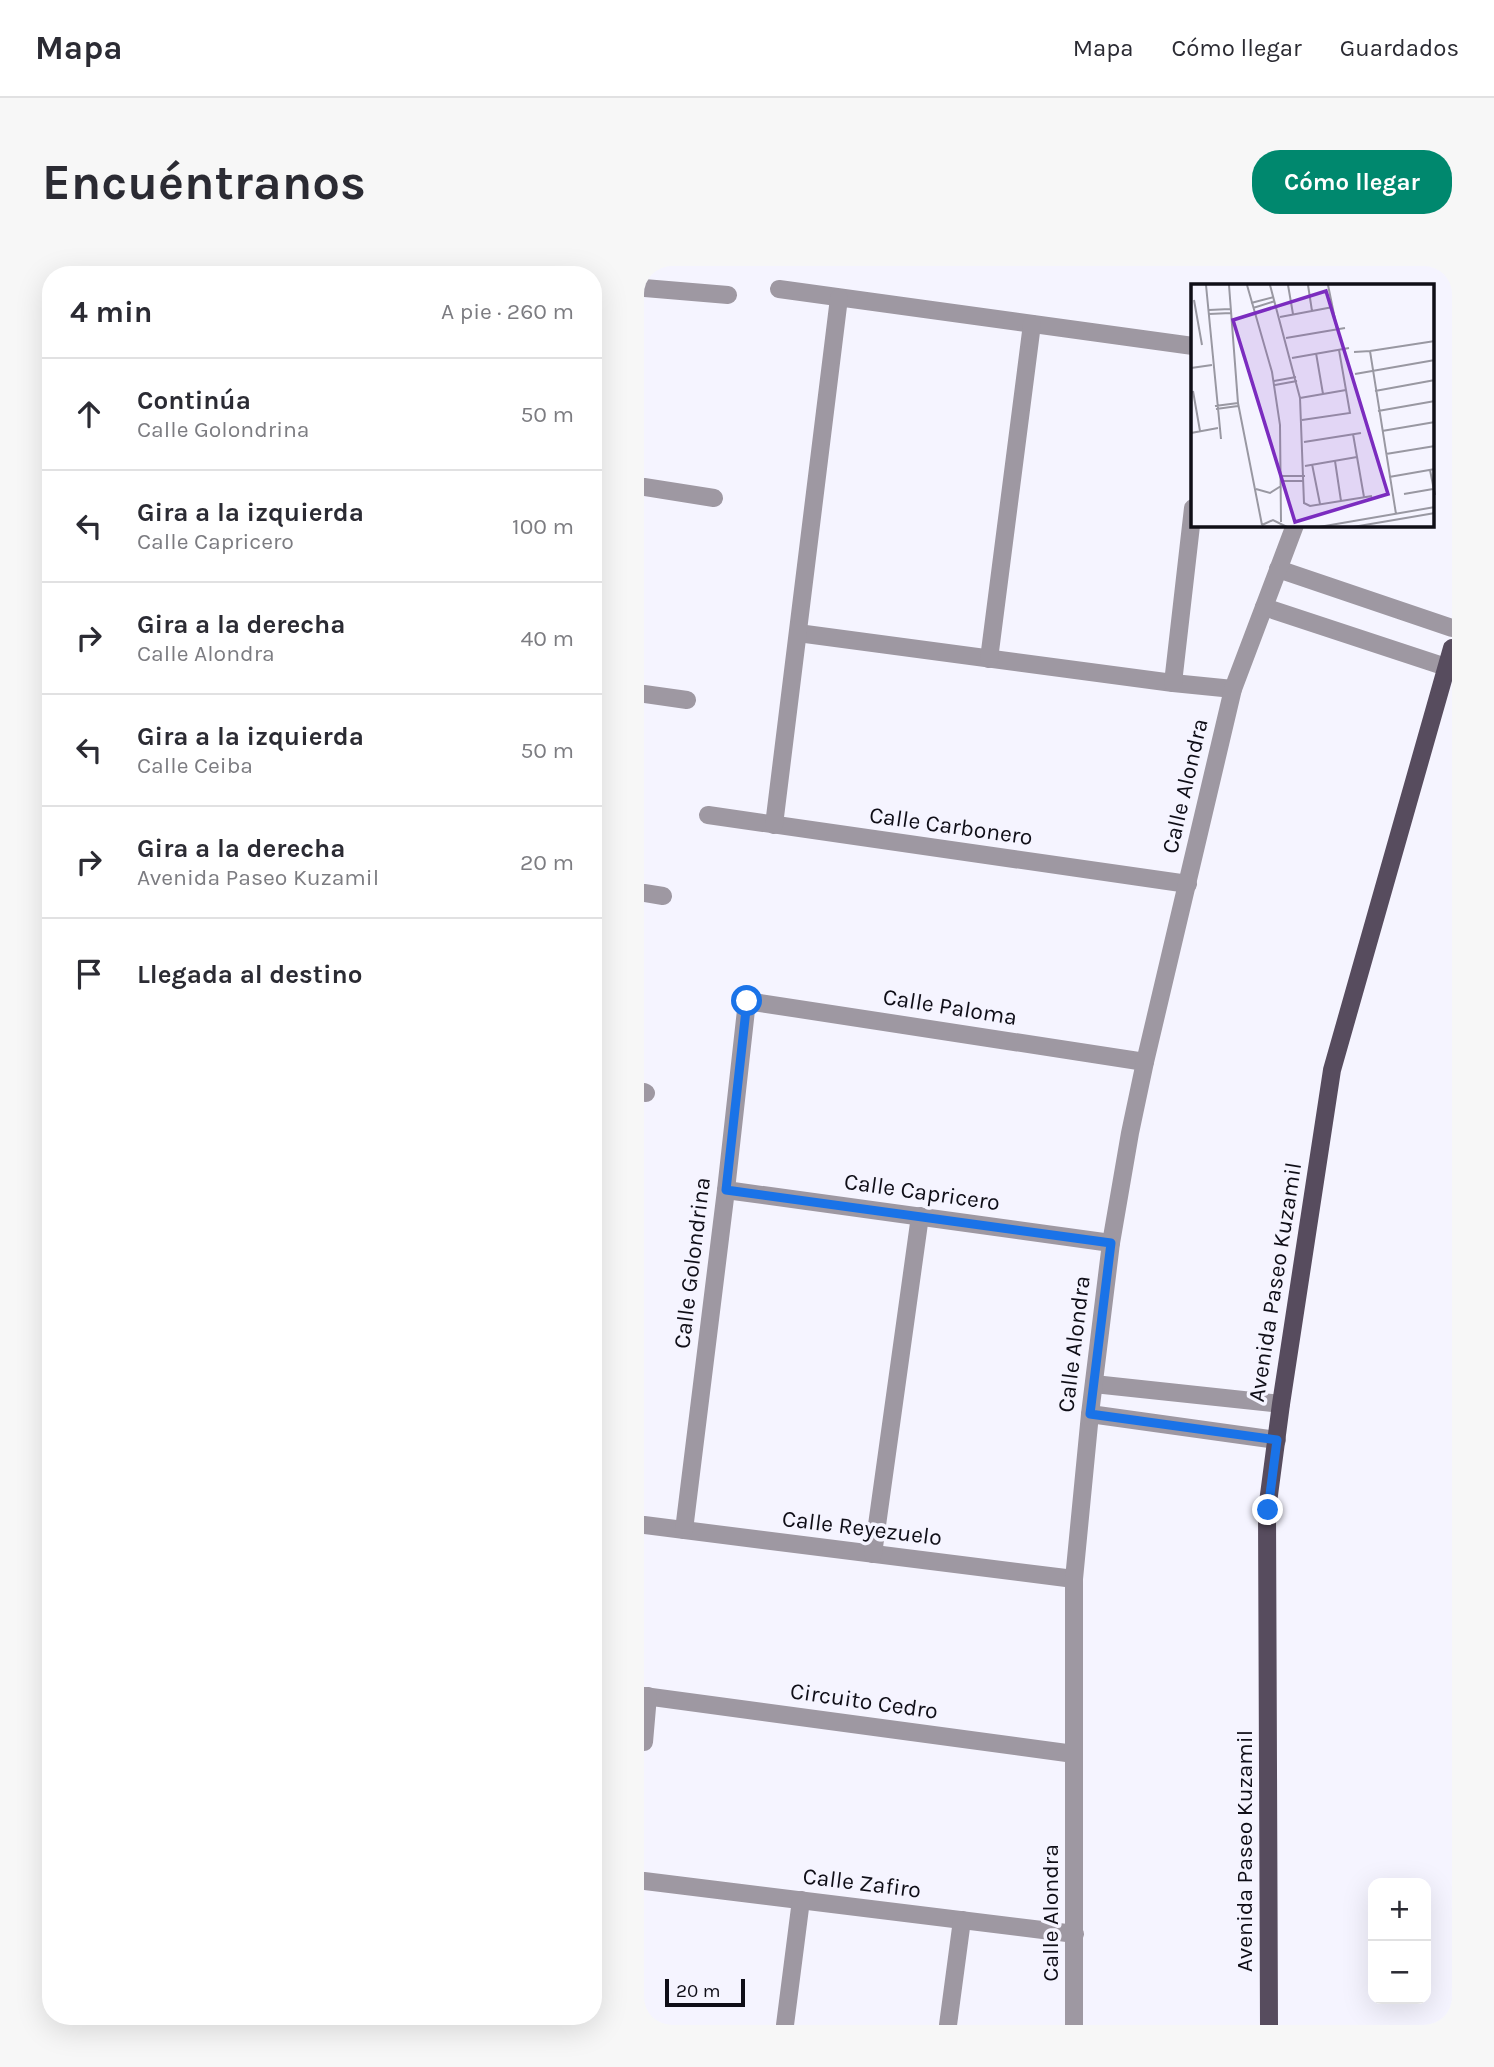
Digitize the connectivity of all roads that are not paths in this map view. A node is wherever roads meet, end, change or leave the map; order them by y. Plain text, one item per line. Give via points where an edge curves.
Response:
1 (644, 288) edge
2 (779, 289) dead end
3 (728, 295) dead end
4 (839, 298) junction
5 (1032, 324) junction
6 (1191, 346) edge
7 (644, 487) edge
8 (714, 498) dead end
9 (1191, 526) edge
10 (1294, 527) edge
11 (1278, 569) junction
12 (1264, 607) junction
13 (1452, 628) edge
14 (798, 633) junction
15 (1452, 648) edge
16 (989, 659) junction
17 (1446, 667) junction
18 (1173, 683) junction
19 (1233, 689) junction
20 (644, 694) edge
21 (687, 700) dead end
22 (708, 815) dead end
23 (774, 825) junction
24 (1188, 884) junction
25 (644, 893) edge
26 (663, 896) dead end
27 (747, 1001) joint
28 (1145, 1062) junction
29 (726, 1190) junction
30 (920, 1216) junction
31 (1111, 1243) junction
32 (1094, 1384) junction
33 (1280, 1404) junction
34 (1090, 1414) junction
35 (1277, 1440) junction
36 (644, 1525) edge
37 (684, 1530) junction
38 (873, 1554) junction
39 (1074, 1579) junction
40 (646, 1696) edge
41 (644, 1742) edge
42 (1074, 1754) junction
43 (644, 1881) edge
44 (801, 1900) junction
45 (962, 1920) junction
46 (1074, 1934) junction
47 (785, 2025) edge
48 (948, 2025) edge
49 (1074, 2025) edge
50 (1269, 2025) edge

1 - 3 street
2 - 4 street
4 - 5 street
4 - 14 street
5 - 6 street
5 - 16 street
7 - 8 street
9 - 18 street
10 - 11 street, Calle Alondra
11 - 12 street, Calle Alondra
11 - 13 street
12 - 17 street
12 - 19 street, Calle Alondra
14 - 16 street
14 - 23 street
15 - 17 main road, Avenida Paseo Kuzamil
16 - 18 street
17 - 33 main road, Avenida Paseo Kuzamil via 1332,1070
18 - 19 street
19 - 24 street, Calle Alondra
20 - 21 street
22 - 23 street, Calle Carbonero
23 - 24 street, Calle Carbonero
24 - 28 street, Calle Alondra
25 - 26 street
27 - 28 street, Calle Paloma
27 - 29 street, Calle Golondrina
28 - 31 street, Calle Alondra
29 - 30 street, Calle Capricero
29 - 37 street, Calle Golondrina
30 - 31 street, Calle Capricero
30 - 38 street
31 - 32 street, Calle Alondra
32 - 33 street
32 - 34 street, Calle Alondra
33 - 35 main road, Avenida Paseo Kuzamil
34 - 35 street
34 - 39 street, Calle Alondra
35 - 50 main road, Avenida Paseo Kuzamil via 1268,1510
36 - 37 street, Calle Reyezuelo
37 - 38 street, Calle Reyezuelo
38 - 39 street, Calle Reyezuelo
39 - 42 street, Calle Alondra
40 - 41 street, Circuito Cedro
40 - 42 street, Circuito Cedro
42 - 46 street, Calle Alondra
43 - 44 street, Calle Zafiro
44 - 45 street, Calle Zafiro
44 - 47 street
45 - 46 street, Calle Zafiro
45 - 48 street
46 - 49 street, Calle Alondra

